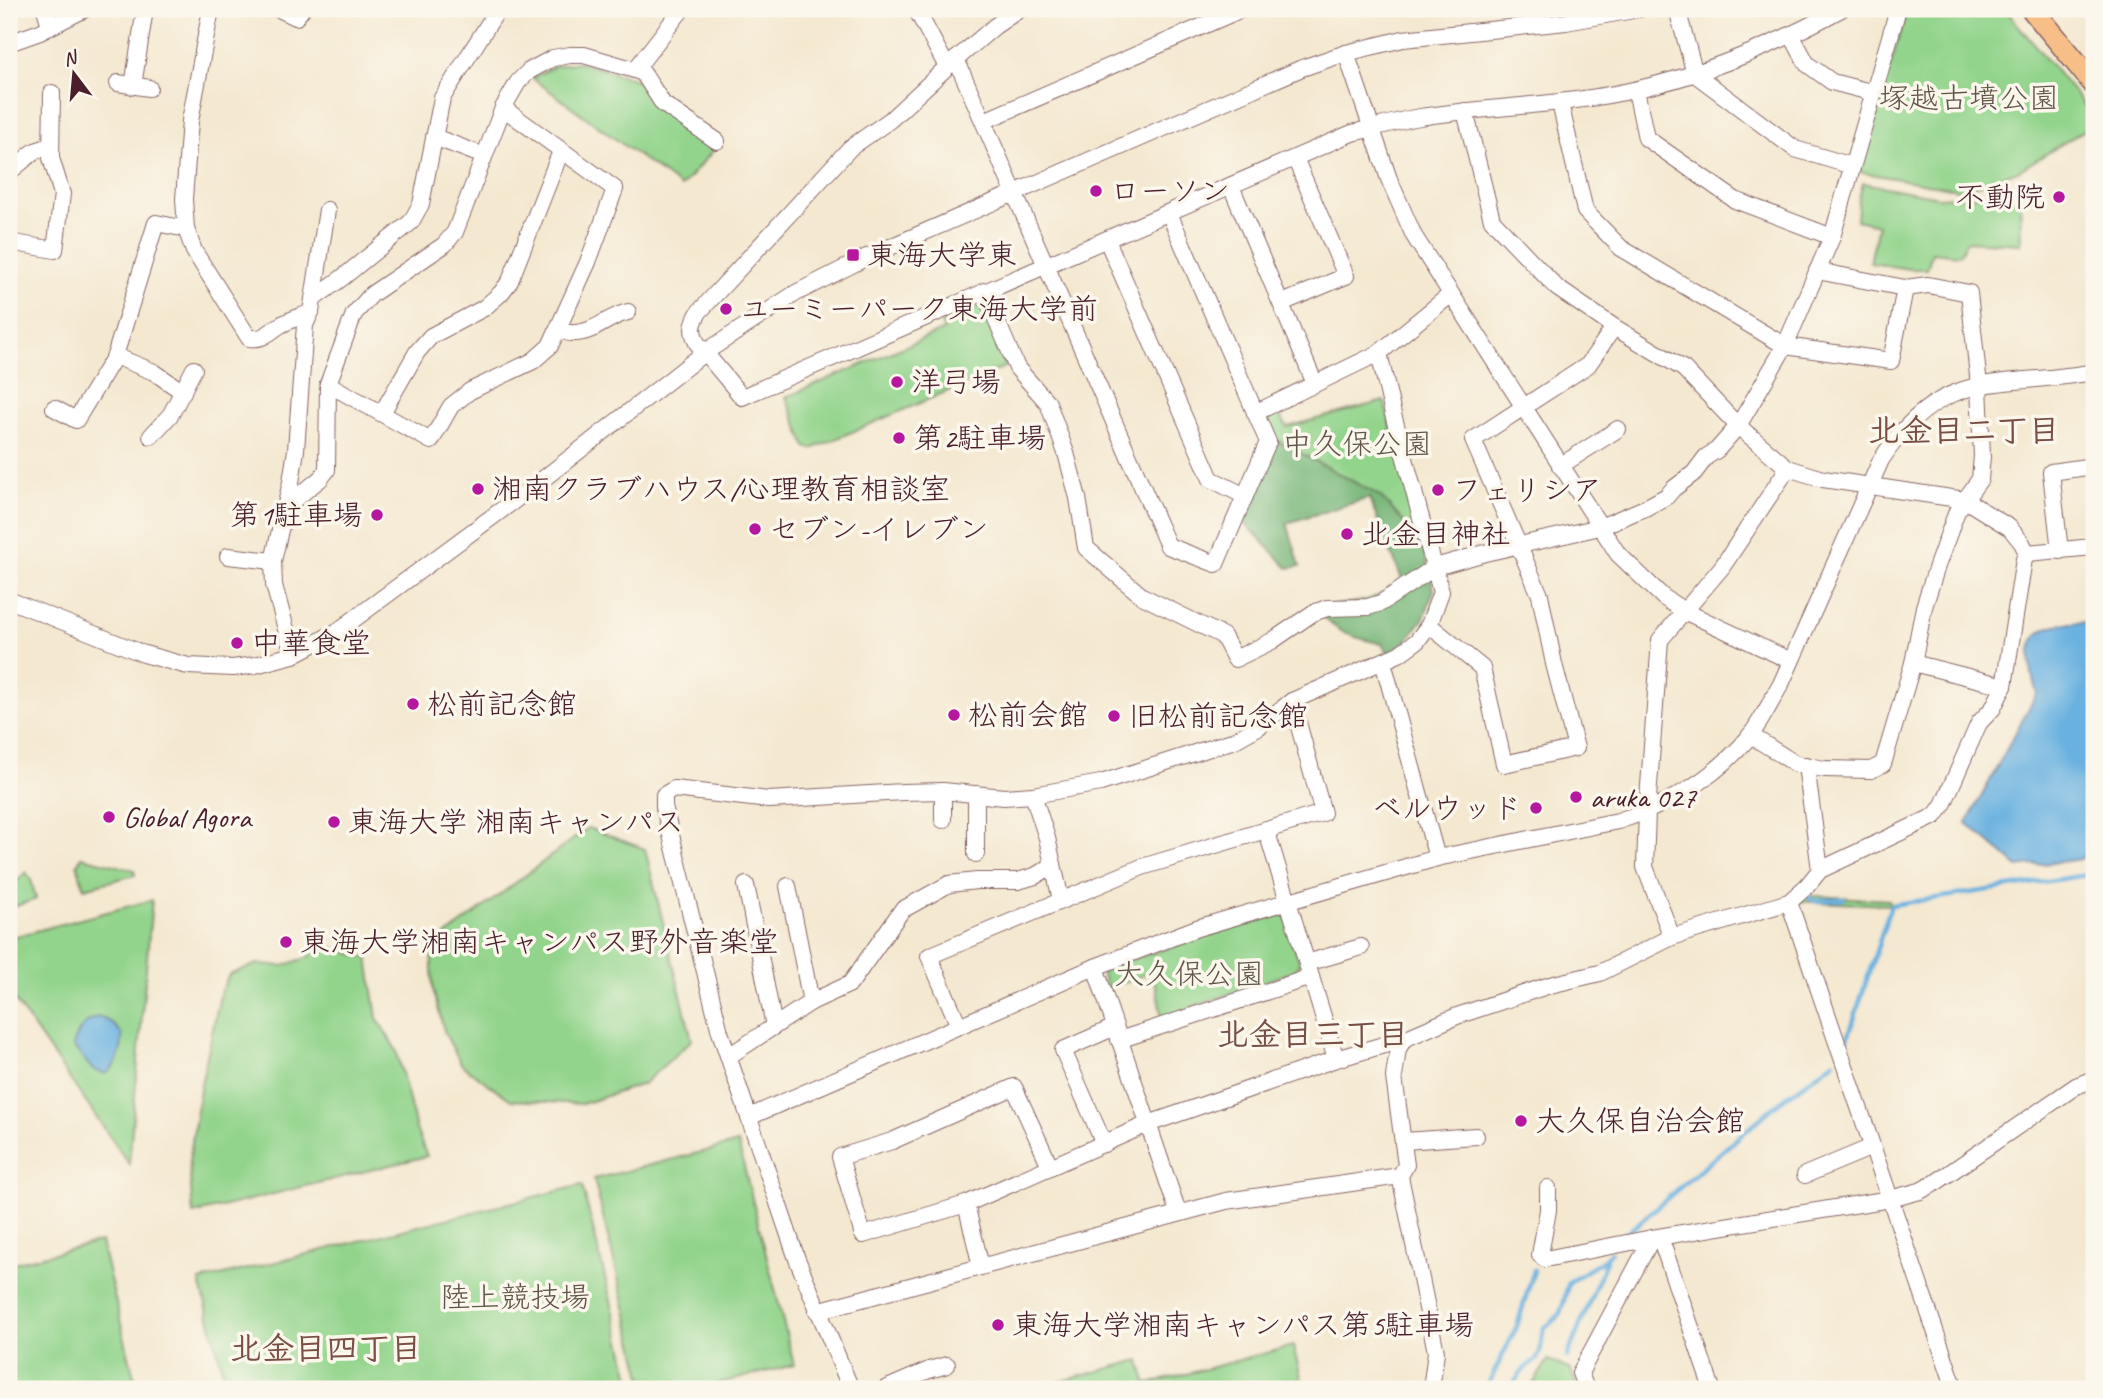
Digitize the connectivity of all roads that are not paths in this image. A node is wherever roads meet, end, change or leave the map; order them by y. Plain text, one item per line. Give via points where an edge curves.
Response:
1 (46, 9) edge
2 (85, 9) edge
3 (145, 9) edge
4 (211, 9) edge
5 (279, 9) edge
6 (302, 9) edge
7 (498, 9) edge
8 (682, 9) edge
9 (916, 9) edge
10 (1020, 9) edge
11 (1242, 9) edge
12 (1639, 9) edge
13 (1677, 9) edge
14 (1841, 9) edge
15 (1892, 9) edge
16 (2032, 9) edge
17 (50, 26) junction
18 (1792, 36) junction
19 (9, 43) edge
20 (1346, 53) junction
21 (952, 63) junction
22 (635, 70) junction
23 (1695, 74) junction
24 (2094, 84) edge
25 (134, 86) dead end
26 (1636, 90) junction
27 (52, 93) dead end
28 (1874, 93) junction
29 (1560, 103) junction
30 (503, 108) junction
31 (1465, 111) junction
32 (984, 121) junction
33 (1372, 129) junction
34 (434, 137) junction
35 (717, 141) dead end
36 (50, 146) junction
37 (561, 151) junction
38 (484, 156) junction
39 (1295, 158) junction
40 (1852, 166) junction
41 (9, 172) edge
42 (1231, 186) junction
43 (1014, 193) junction
44 (327, 210) dead end
45 (1169, 213) junction
46 (186, 229) junction
47 (1832, 237) junction
48 (1107, 240) junction
49 (9, 242) edge
50 (1046, 265) junction
51 (1817, 271) junction
52 (1905, 288) junction
53 (984, 291) junction
54 (1450, 295) junction
55 (1282, 303) junction
56 (312, 305) junction
57 (628, 312) dead end
58 (1614, 327) junction
59 (558, 331) junction
60 (1784, 346) junction
61 (704, 353) junction
62 (1379, 353) junction
63 (115, 356) junction
64 (194, 369) dead end
65 (2094, 372) edge
66 (328, 384) junction
67 (1315, 384) junction
68 (1979, 385) junction
69 (183, 392) junction
70 (54, 408) dead end
71 (1523, 408) junction
72 (382, 413) junction
73 (1255, 413) junction
74 (1738, 426) junction
75 (1618, 429) dead end
76 (150, 436) dead end
77 (1560, 466) junction
78 (2094, 466) edge
79 (1788, 468) junction
80 (1870, 487) junction
81 (1245, 495) junction
82 (1965, 500) junction
83 (285, 508) junction
84 (1600, 527) junction
85 (1518, 545) junction
86 (2094, 547) edge
87 (2060, 551) junction
88 (2027, 553) junction
89 (228, 556) dead end
90 (273, 561) junction
91 (1435, 567) junction
92 (9, 600) edge
93 (1684, 611) junction
94 (1429, 625) junction
95 (293, 655) junction
96 (1791, 661) junction
97 (1383, 662) junction
98 (1913, 663) junction
99 (2004, 686) junction
100 (1292, 701) junction
101 (1750, 735) junction
102 (1806, 765) junction
103 (943, 791) junction
104 (976, 794) junction
105 (1033, 795) junction
106 (1647, 813) junction
107 (943, 820) dead end
108 (1266, 829) junction
109 (976, 854) dead end
110 (1437, 858) junction
111 (1053, 865) junction
112 (1820, 870) junction
113 (746, 885) dead end
114 (788, 886) dead end
115 (1061, 900) junction
116 (1288, 902) junction
117 (1789, 902) junction
118 (1672, 937) junction
119 (1361, 947) dead end
120 (1095, 967) junction
121 (1309, 970) junction
122 (811, 1002) junction
123 (774, 1026) junction
124 (959, 1026) junction
125 (1117, 1033) junction
126 (1404, 1039) junction
127 (729, 1056) junction
128 (1335, 1059) junction
129 (2094, 1079) edge
130 (749, 1117) junction
131 (1148, 1124) junction
132 (1476, 1136) dead end
133 (1404, 1141) junction
134 (1104, 1144) junction
135 (1872, 1147) junction
136 (1050, 1166) junction
137 (1805, 1175) dead end
138 (1400, 1176) junction
139 (1548, 1188) dead end
140 (1890, 1199) junction
141 (966, 1204) junction
142 (1178, 1213) junction
143 (1656, 1237) junction
144 (981, 1267) junction
145 (817, 1311) junction
146 (947, 1365) dead end
147 (851, 1389) edge
148 (886, 1389) edge
149 (1430, 1389) edge
150 (1586, 1389) edge
151 (1712, 1389) edge
152 (1955, 1389) edge

1 - 17 street
2 - 17 street
3 - 25 street
4 - 46 street via 190,121
5 - 6 street via 296,17
7 - 34 street via 442,98
8 - 22 street
9 - 21 street
10 - 21 street
11 - 32 street
12 - 20 street via 1566,22 1403,39
13 - 23 street
14 - 18 street
15 - 28 street via 1896,16
16 - 24 main road
17 - 19 street
18 - 23 street
18 - 28 street via 1807,64 1832,82
20 - 33 street
20 - 43 street
21 - 32 street
21 - 61 street via 890,120 850,148 699,312 692,333
22 - 30 street via 584,55 553,58 518,82
22 - 35 street via 643,73 663,104
23 - 26 street
23 - 40 street via 1796,149
26 - 29 street
26 - 47 street via 1646,138 1735,200
27 - 36 street
28 - 40 street
29 - 31 street
29 - 60 street via 1585,211 1621,248
30 - 37 street
30 - 38 street
31 - 33 street
31 - 58 street via 1492,220 1557,288
32 - 43 street
33 - 39 street
33 - 54 street via 1414,236
34 - 38 street
34 - 56 street via 421,204 411,222
36 - 41 street via 35,151
36 - 49 street via 62,194 54,250
37 - 59 street via 615,189
37 - 72 street via 510,281 484,308 431,336
38 - 66 street via 455,232 444,245 372,294 354,314
39 - 42 street
39 - 55 street via 1346,276
40 - 47 street
42 - 45 street
42 - 55 street
43 - 50 street
43 - 61 street via 806,288
44 - 56 street
45 - 48 street
45 - 73 street
46 - 56 street via 194,251 249,338 266,336
46 - 63 street via 156,223
47 - 51 street
48 - 50 street
48 - 81 street via 1211,479
50 - 53 street
50 - 81 street via 1168,546 1216,564
51 - 52 street
51 - 60 street
52 - 60 street via 1891,361
52 - 68 street via 1928,285 1969,293
53 - 61 street via 742,397
53 - 91 street via 1017,368 1048,403 1078,498 1086,548 1142,596 1223,636 1235,659 1272,642 1313,613 1381,603
54 - 62 street
54 - 71 street
55 - 67 street
56 - 83 street via 305,326 296,450
57 - 59 street via 587,330
58 - 71 street via 1588,365
58 - 74 street via 1685,369
59 - 72 street via 533,361 470,391 452,406 431,441
60 - 74 street
61 - 95 street via 380,600
62 - 67 street
62 - 91 street
63 - 69 street via 154,372
63 - 70 street via 76,420
64 - 69 street
65 - 68 street
66 - 72 street
66 - 83 street via 327,470
67 - 73 street
68 - 80 street via 1951,394 1904,428 1881,460
68 - 82 street via 1980,478
69 - 76 street via 171,414
71 - 77 street
71 - 85 street via 1473,440
73 - 81 street via 1268,442
74 - 79 street
74 - 84 street via 1667,496
75 - 77 street
77 - 84 street
78 - 87 street via 2052,472
79 - 80 street
79 - 93 street via 1722,567
80 - 82 street
80 - 96 street
82 - 88 street via 2010,528
82 - 98 street via 1937,566
83 - 90 street
84 - 85 street
84 - 93 street via 1618,554
85 - 91 street
85 - 94 street via 1540,595 1576,748 1504,764 1482,668
86 - 87 street
87 - 88 street
88 - 99 street
89 - 90 street
90 - 95 street via 274,585
91 - 94 street via 1441,592
92 - 95 street via 145,654 188,666 233,668
93 - 96 street
93 - 106 street via 1660,640
94 - 97 street via 1417,642
96 - 101 street
97 - 100 street
97 - 110 street
98 - 99 street
98 - 102 street via 1883,764 1871,770
99 - 112 street via 1979,723 1935,816
100 - 105 street via 1235,740 1101,783
100 - 108 street via 1323,813
101 - 102 street via 1796,764
101 - 106 street via 1707,777
102 - 112 street
103 - 104 street
103 - 107 street
103 - 127 street via 769,800 674,789 664,795
104 - 105 street
104 - 109 street
105 - 111 street
106 - 110 street
106 - 118 street via 1646,867
108 - 115 street via 1142,867
108 - 116 street
110 - 116 street
111 - 115 street
111 - 122 street via 1018,881 949,884 902,910 850,984
112 - 117 street
113 - 123 street via 745,912 756,969
114 - 122 street via 788,916 809,961
115 - 124 street via 929,956
116 - 120 street via 1197,928
116 - 121 street
117 - 118 street
117 - 135 street
118 - 126 street via 1600,973 1457,1016
119 - 121 street
120 - 124 street
120 - 125 street
121 - 125 street
121 - 128 street
122 - 123 street
123 - 127 street
124 - 130 street
125 - 131 street
125 - 134 street via 1063,1051
126 - 128 street
126 - 133 street via 1394,1077
127 - 130 street
128 - 131 street
129 - 140 street via 2076,1086 1935,1183
130 - 145 street
131 - 134 street
131 - 142 street
132 - 133 street
133 - 138 street via 1406,1165
134 - 136 street
135 - 137 street
135 - 140 street
136 - 141 street
136 - 141 street via 1014,1087 892,1141 840,1157 863,1235
138 - 142 street via 1226,1201
138 - 149 street via 1436,1352
139 - 143 street via 1540,1255 1545,1258
140 - 143 street
140 - 152 street
141 - 144 street
142 - 144 street
143 - 150 street via 1580,1373
143 - 151 street
144 - 145 street
145 - 147 street
146 - 148 street

